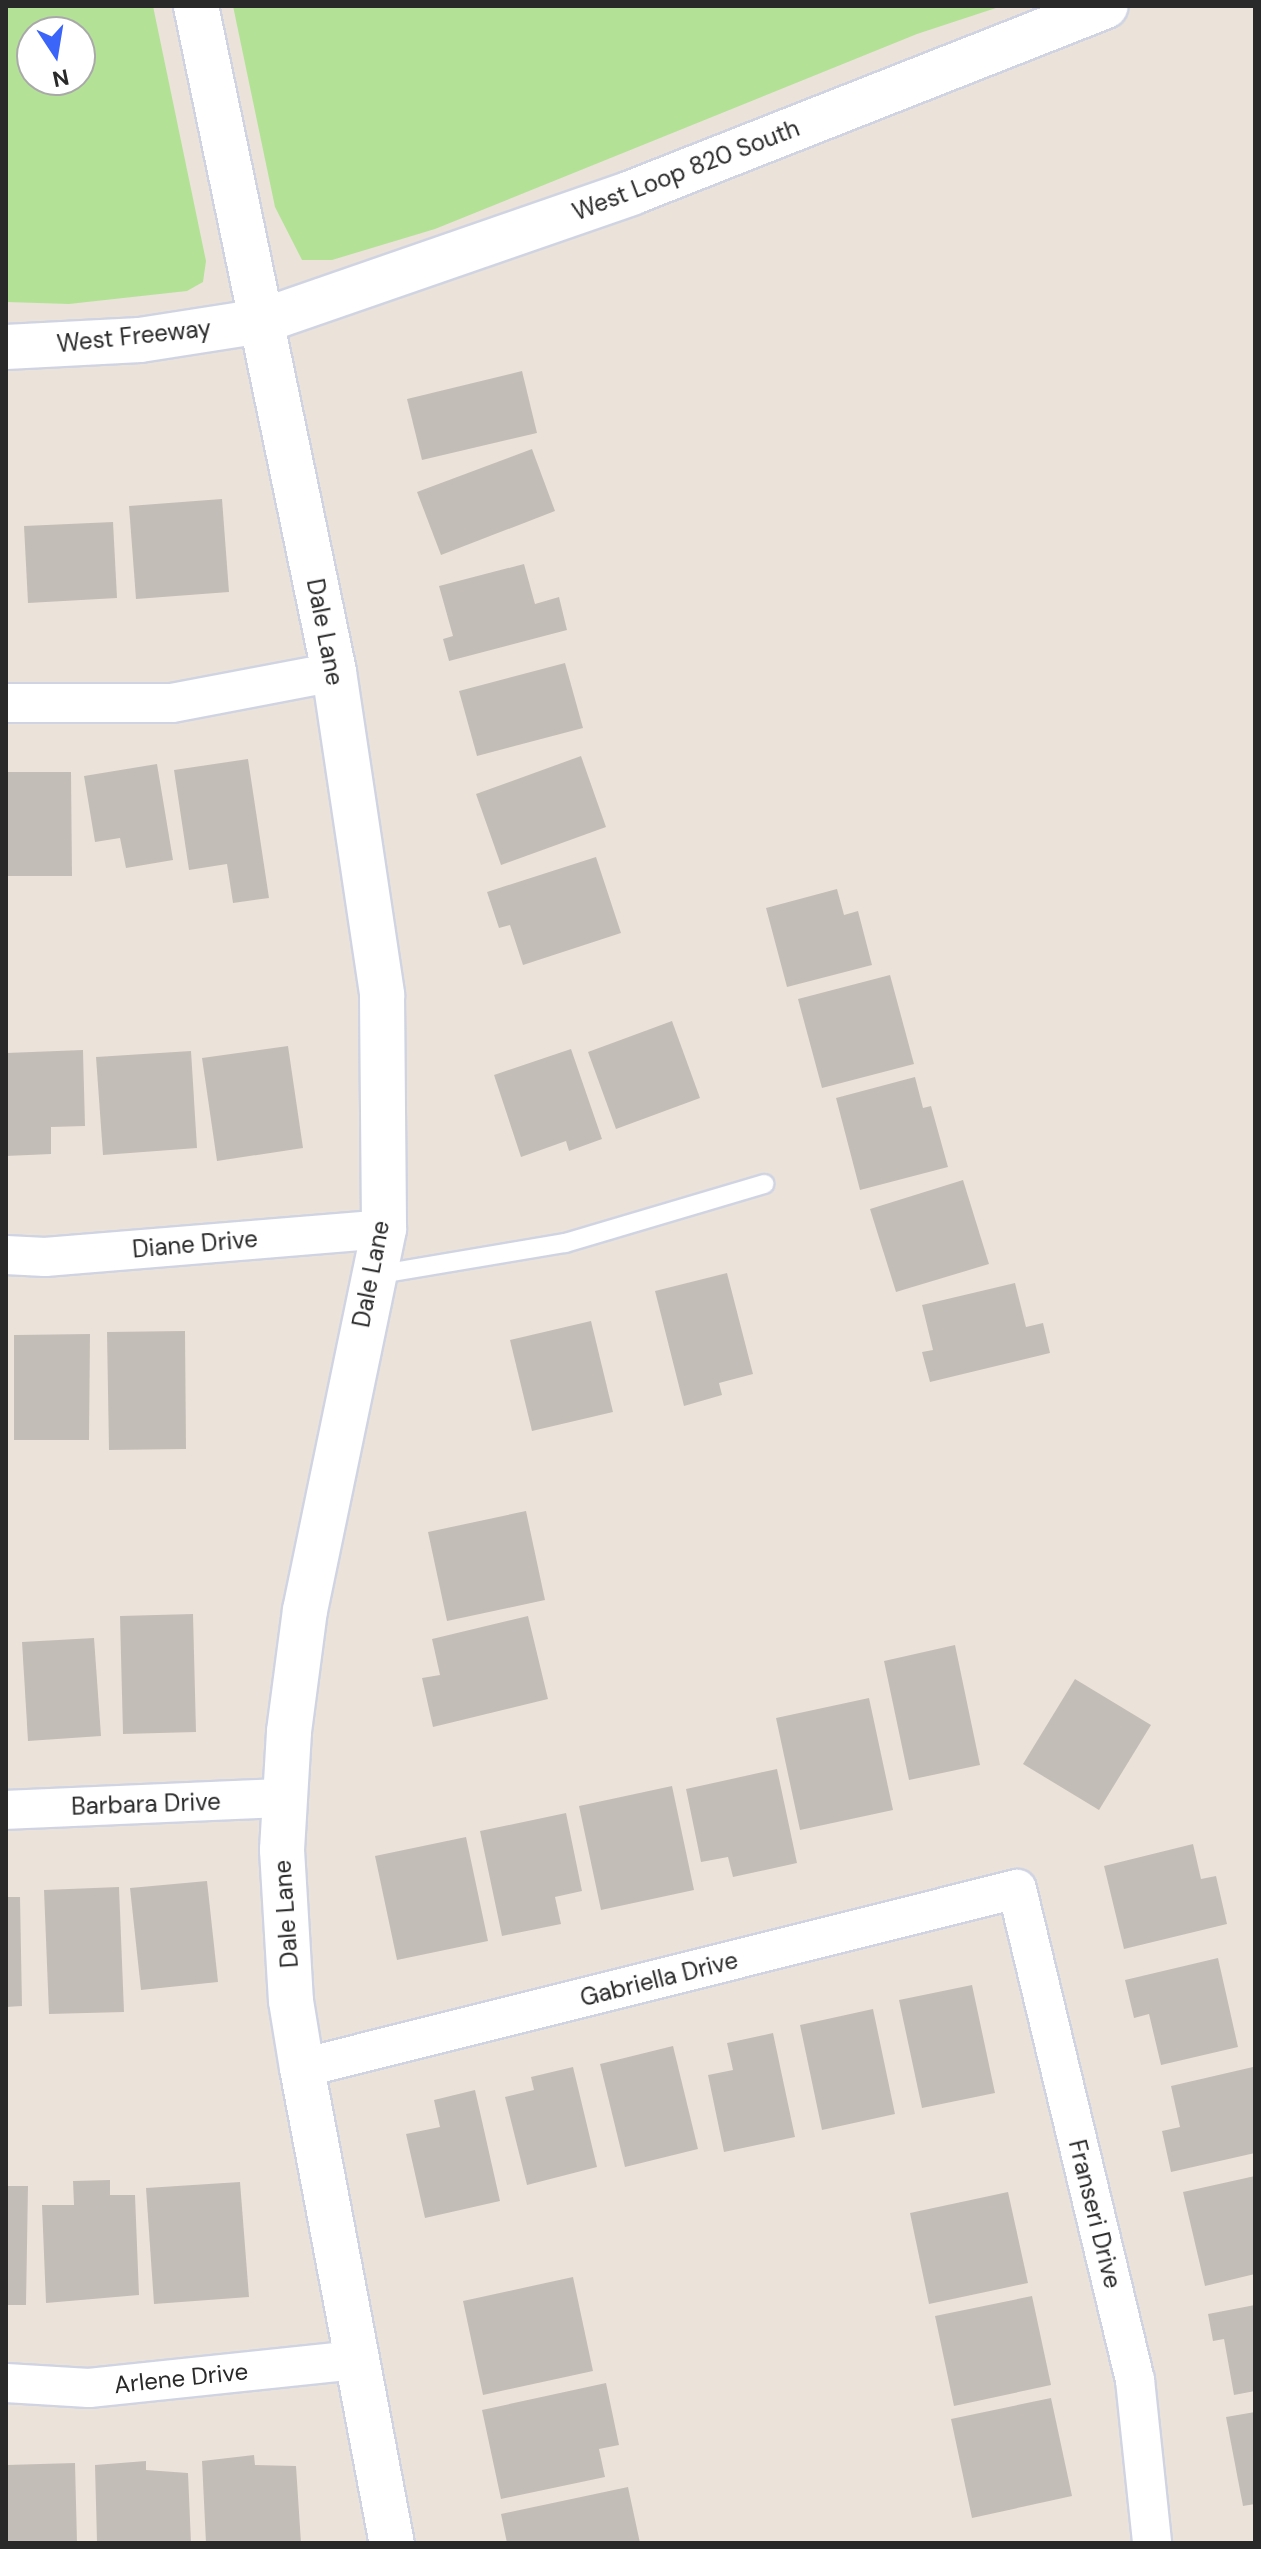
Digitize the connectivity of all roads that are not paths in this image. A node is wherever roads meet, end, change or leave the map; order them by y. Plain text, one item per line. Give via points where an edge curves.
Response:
1 (196, 6) edge
2 (1106, 6) edge
3 (262, 321) junction
4 (6, 347) edge
5 (334, 672) junction
6 (6, 703) edge
7 (764, 1184) dead end
8 (384, 1229) junction
9 (6, 1255) edge
10 (372, 1276) junction
11 (285, 1798) junction
12 (6, 1810) edge
13 (1017, 1889) joint
14 (302, 2068) junction
15 (356, 2360) junction
16 (6, 2383) edge
17 (392, 2543) edge
18 (1152, 2543) edge

1 - 3 street, Dale Lane
2 - 3 street, West Loop 820 South via 631,193
3 - 4 street, West Freeway via 140,340
3 - 5 street, Dale Lane
5 - 6 street via 172,703
5 - 8 street, Dale Lane via 382,995
7 - 10 lane via 565,1243
8 - 9 street, Diane Drive via 45,1257
8 - 10 street, Dale Lane
10 - 11 street, Dale Lane via 305,1610
11 - 12 street, Barbara Drive
11 - 14 street, Dale Lane via 282,1850 291,2001
13 - 14 street, Gabriella Drive
13 - 18 street, Franseri Drive via 1135,2380
14 - 15 street, Dale Lane
15 - 16 street, Arlene Drive via 89,2388
15 - 17 street, Dale Lane

